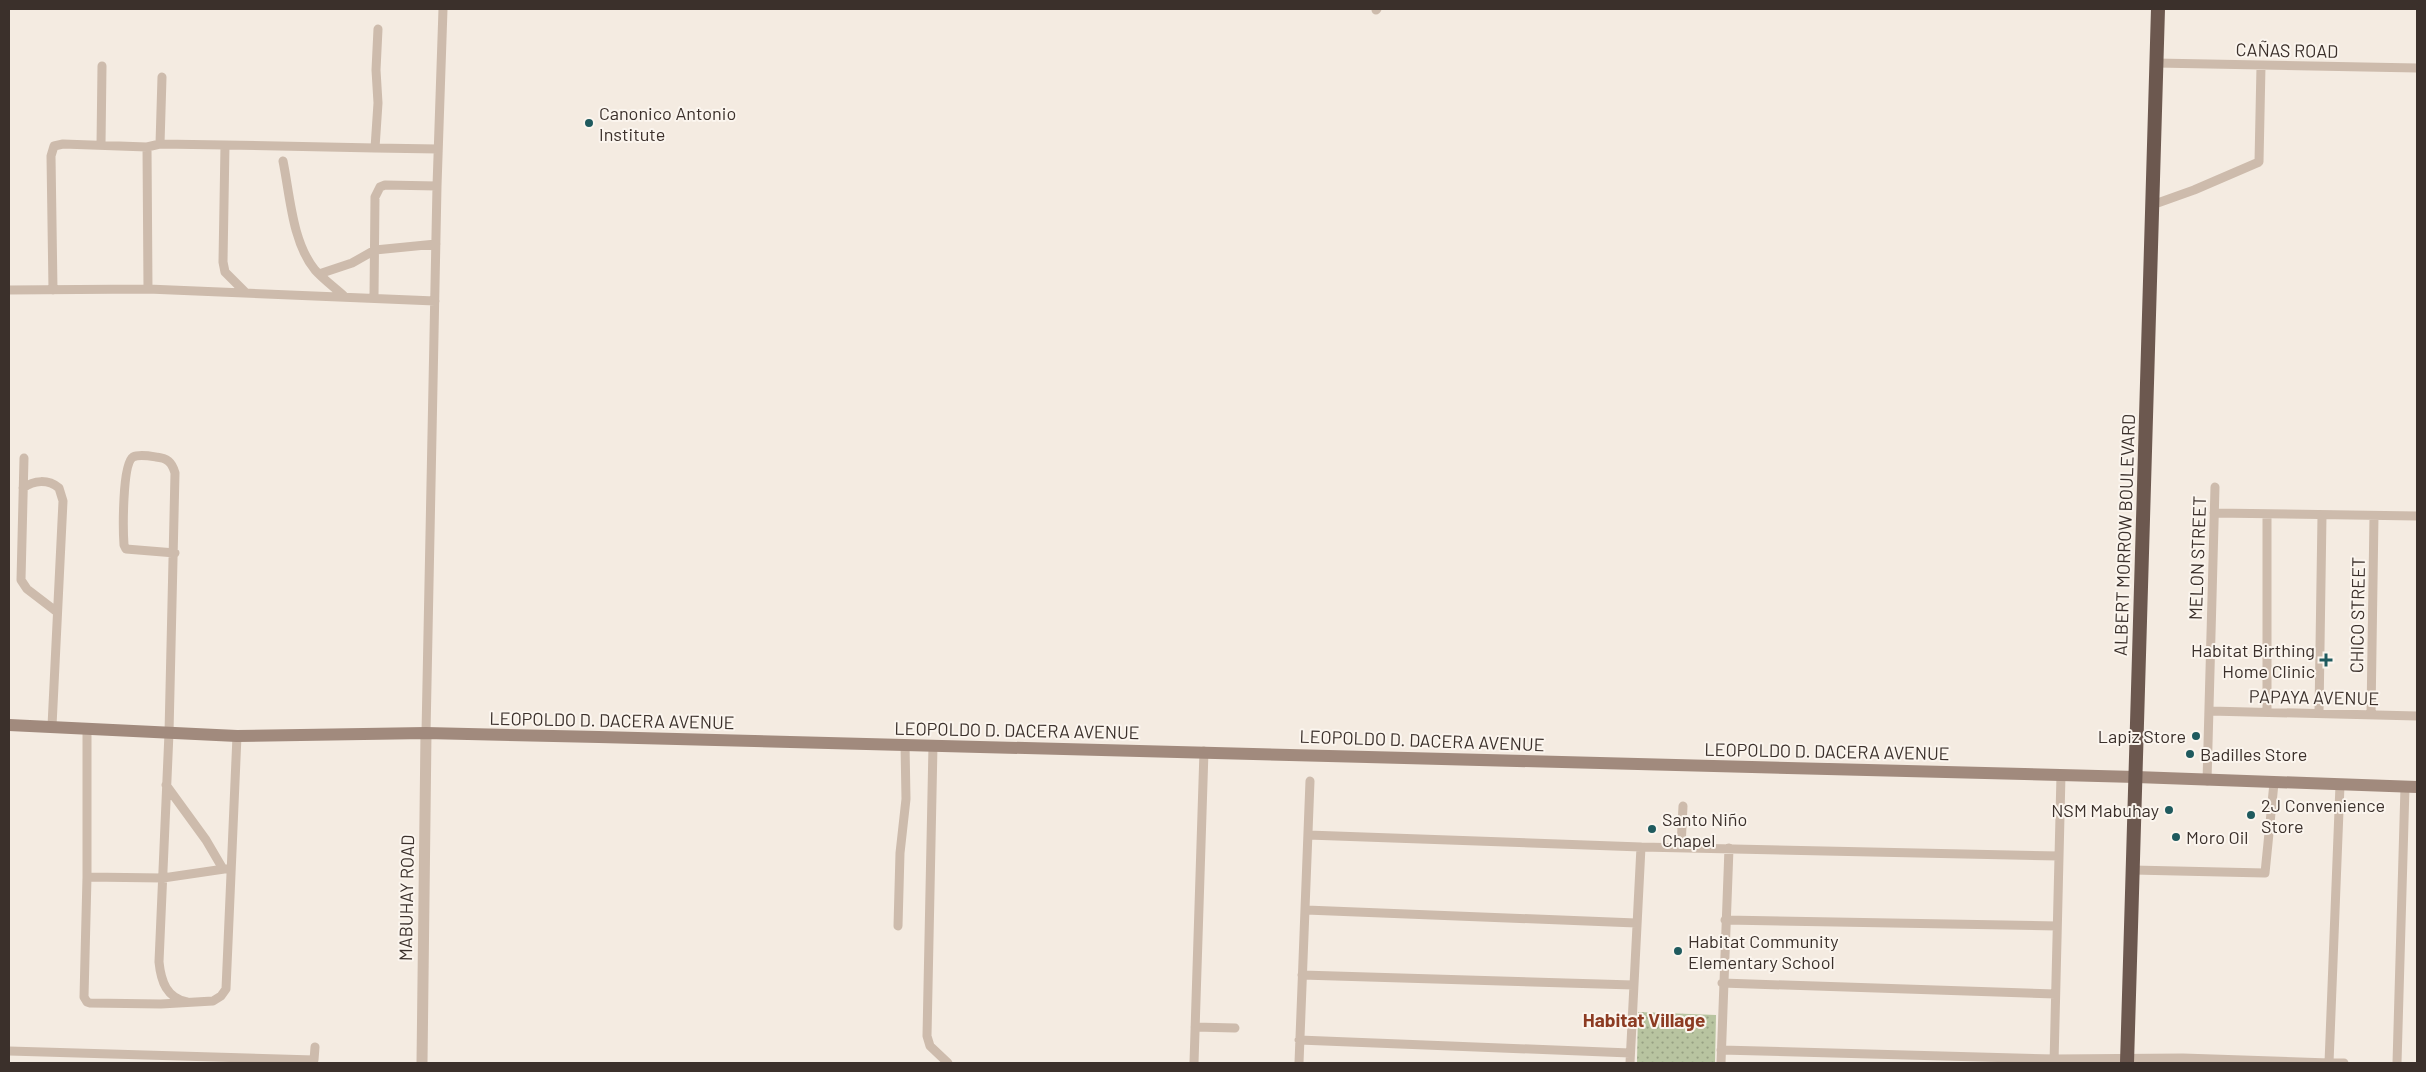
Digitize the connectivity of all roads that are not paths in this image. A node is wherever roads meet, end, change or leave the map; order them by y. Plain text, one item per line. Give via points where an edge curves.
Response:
1 (443, 9) edge
2 (2158, 9) edge
3 (378, 29) dead end
4 (2156, 63) junction
5 (102, 66) dead end
6 (2261, 66) junction
7 (2417, 68) edge
8 (162, 76) dead end
9 (160, 144) junction
10 (225, 145) junction
11 (101, 146) junction
12 (147, 147) junction
13 (375, 148) junction
14 (438, 149) junction
15 (283, 161) dead end
16 (437, 186) junction
17 (2152, 205) junction
18 (436, 244) junction
19 (375, 250) junction
20 (319, 274) junction
21 (148, 289) junction
22 (9, 290) edge
23 (53, 290) junction
24 (245, 292) junction
25 (344, 296) junction
26 (374, 297) junction
27 (435, 301) junction
28 (24, 458) dead end
29 (2215, 487) dead end
30 (23, 488) junction
31 (2214, 513) junction
32 (2267, 515) junction
33 (2322, 515) junction
34 (2374, 516) junction
35 (2417, 516) edge
36 (175, 553) junction
37 (57, 612) junction
38 (2210, 710) junction
39 (2267, 712) junction
40 (2320, 713) junction
41 (2371, 714) junction
42 (2417, 716) edge
43 (9, 725) edge
44 (52, 726) junction
45 (87, 729) junction
46 (169, 733) junction
47 (426, 733) junction
48 (237, 736) junction
49 (905, 744) junction
50 (933, 745) junction
51 (1204, 752) junction
52 (2061, 775) junction
53 (2136, 777) junction
54 (2207, 780) junction
55 (1310, 782) dead end
56 (2274, 783) junction
57 (166, 785) junction
58 (2340, 785) junction
59 (2411, 787) edge
60 (1683, 806) dead end
61 (1308, 835) junction
62 (1641, 847) junction
63 (1681, 847) junction
64 (1729, 848) junction
65 (2059, 856) junction
66 (227, 868) junction
67 (2134, 870) junction
68 (87, 877) junction
69 (163, 878) junction
70 (1306, 910) junction
71 (1725, 920) junction
72 (1636, 923) junction
73 (898, 926) dead end
74 (2057, 926) junction
75 (1302, 975) junction
76 (1722, 983) junction
77 (1634, 985) junction
78 (2056, 994) junction
79 (187, 1002) junction
80 (1195, 1028) junction
81 (1235, 1028) dead end
82 (1299, 1040) junction
83 (315, 1047) dead end
84 (1721, 1050) junction
85 (9, 1051) edge
86 (1630, 1053) junction
87 (110, 1059) edge
88 (2054, 1061) edge
89 (314, 1062) edge
90 (2127, 1062) edge
91 (2274, 1062) edge
92 (2329, 1062) edge
93 (422, 1063) edge
94 (948, 1063) edge
95 (1194, 1063) edge
96 (1299, 1063) edge
97 (1630, 1063) edge
98 (1721, 1063) edge
99 (2344, 1063) edge
100 (2397, 1063) edge

1 - 14 street
2 - 4 highway, ALBERT MORROW BOULEVARD
3 - 13 street
4 - 6 street, CAÑAS ROAD
4 - 17 highway, ALBERT MORROW BOULEVARD
5 - 11 street
6 - 7 street, CAÑAS ROAD
6 - 17 street via 2259,162
8 - 9 street
9 - 10 street
9 - 12 street
10 - 13 street
10 - 24 street via 223,262 226,272
11 - 12 street
11 - 23 street via 63,144 54,146 52,150
12 - 21 street
13 - 14 street
14 - 16 street
15 - 20 street via 298,232 308,260
16 - 18 street
16 - 19 street via 380,187 375,197
17 - 53 highway, ALBERT MORROW BOULEVARD
18 - 19 street
18 - 27 street
19 - 20 street via 352,263
19 - 26 street
20 - 25 street
21 - 23 street
21 - 24 street
22 - 23 street
24 - 25 street
25 - 26 street
26 - 27 street
27 - 47 street
28 - 30 street
29 - 31 street, MELON STREET
30 - 37 street via 21,580 27,589
30 - 37 street via 45,481 55,484 62,493
31 - 32 street
31 - 38 street, MELON STREET
32 - 33 street
32 - 39 street
33 - 34 street
33 - 40 street
34 - 35 street
34 - 41 street, CHICO STREET
36 - 36 street via 174,468 166,459 132,457 126,475 124,546 131,551
36 - 46 street
37 - 44 street
38 - 39 street, PAPAYA AVENUE
38 - 54 street, MELON STREET
39 - 40 street, PAPAYA AVENUE
40 - 41 street, PAPAYA AVENUE
41 - 42 street, PAPAYA AVENUE
43 - 44 main road, LEOPOLDO D. DACERA AVENUE
44 - 45 main road, LEOPOLDO D. DACERA AVENUE
45 - 46 main road, LEOPOLDO D. DACERA AVENUE
45 - 68 street
46 - 48 main road, LEOPOLDO D. DACERA AVENUE
46 - 57 street
47 - 48 main road, LEOPOLDO D. DACERA AVENUE
47 - 49 main road, LEOPOLDO D. DACERA AVENUE
47 - 93 street, MABUHAY ROAD
48 - 66 street
49 - 50 main road, LEOPOLDO D. DACERA AVENUE
49 - 73 street via 906,799 900,853
50 - 51 main road, LEOPOLDO D. DACERA AVENUE
50 - 94 street via 927,1036 930,1046
51 - 52 main road, LEOPOLDO D. DACERA AVENUE
51 - 80 street
52 - 53 main road, LEOPOLDO D. DACERA AVENUE
52 - 65 street
53 - 54 main road, LEOPOLDO D. DACERA AVENUE
53 - 67 highway, ALBERT MORROW BOULEVARD
54 - 56 main road, LEOPOLDO D. DACERA AVENUE
55 - 61 street
56 - 58 main road, LEOPOLDO D. DACERA AVENUE
56 - 67 street via 2265,873
57 - 66 street
57 - 69 street
58 - 59 main road, LEOPOLDO D. DACERA AVENUE
58 - 92 street
59 - 100 street
60 - 63 street
61 - 62 street
61 - 70 street
62 - 63 street
62 - 72 street
63 - 64 street
64 - 65 street
64 - 71 street
65 - 74 street
66 - 69 street
66 - 79 street via 226,989 213,1001
67 - 90 highway, ALBERT MORROW BOULEVARD
68 - 69 street
68 - 79 street via 86,1002
69 - 79 street via 160,972 169,994
70 - 72 street
70 - 75 street
71 - 74 street
71 - 76 street
72 - 77 street
74 - 78 street
75 - 77 street
75 - 82 street
76 - 78 street
76 - 84 street
77 - 86 street
78 - 88 street
80 - 81 street
80 - 95 street
82 - 86 street
82 - 96 street
83 - 89 street
84 - 88 street
84 - 98 street
85 - 87 street
86 - 97 street
87 - 89 street
88 - 90 street
90 - 91 street via 2183,1058
91 - 92 street
92 - 99 street

